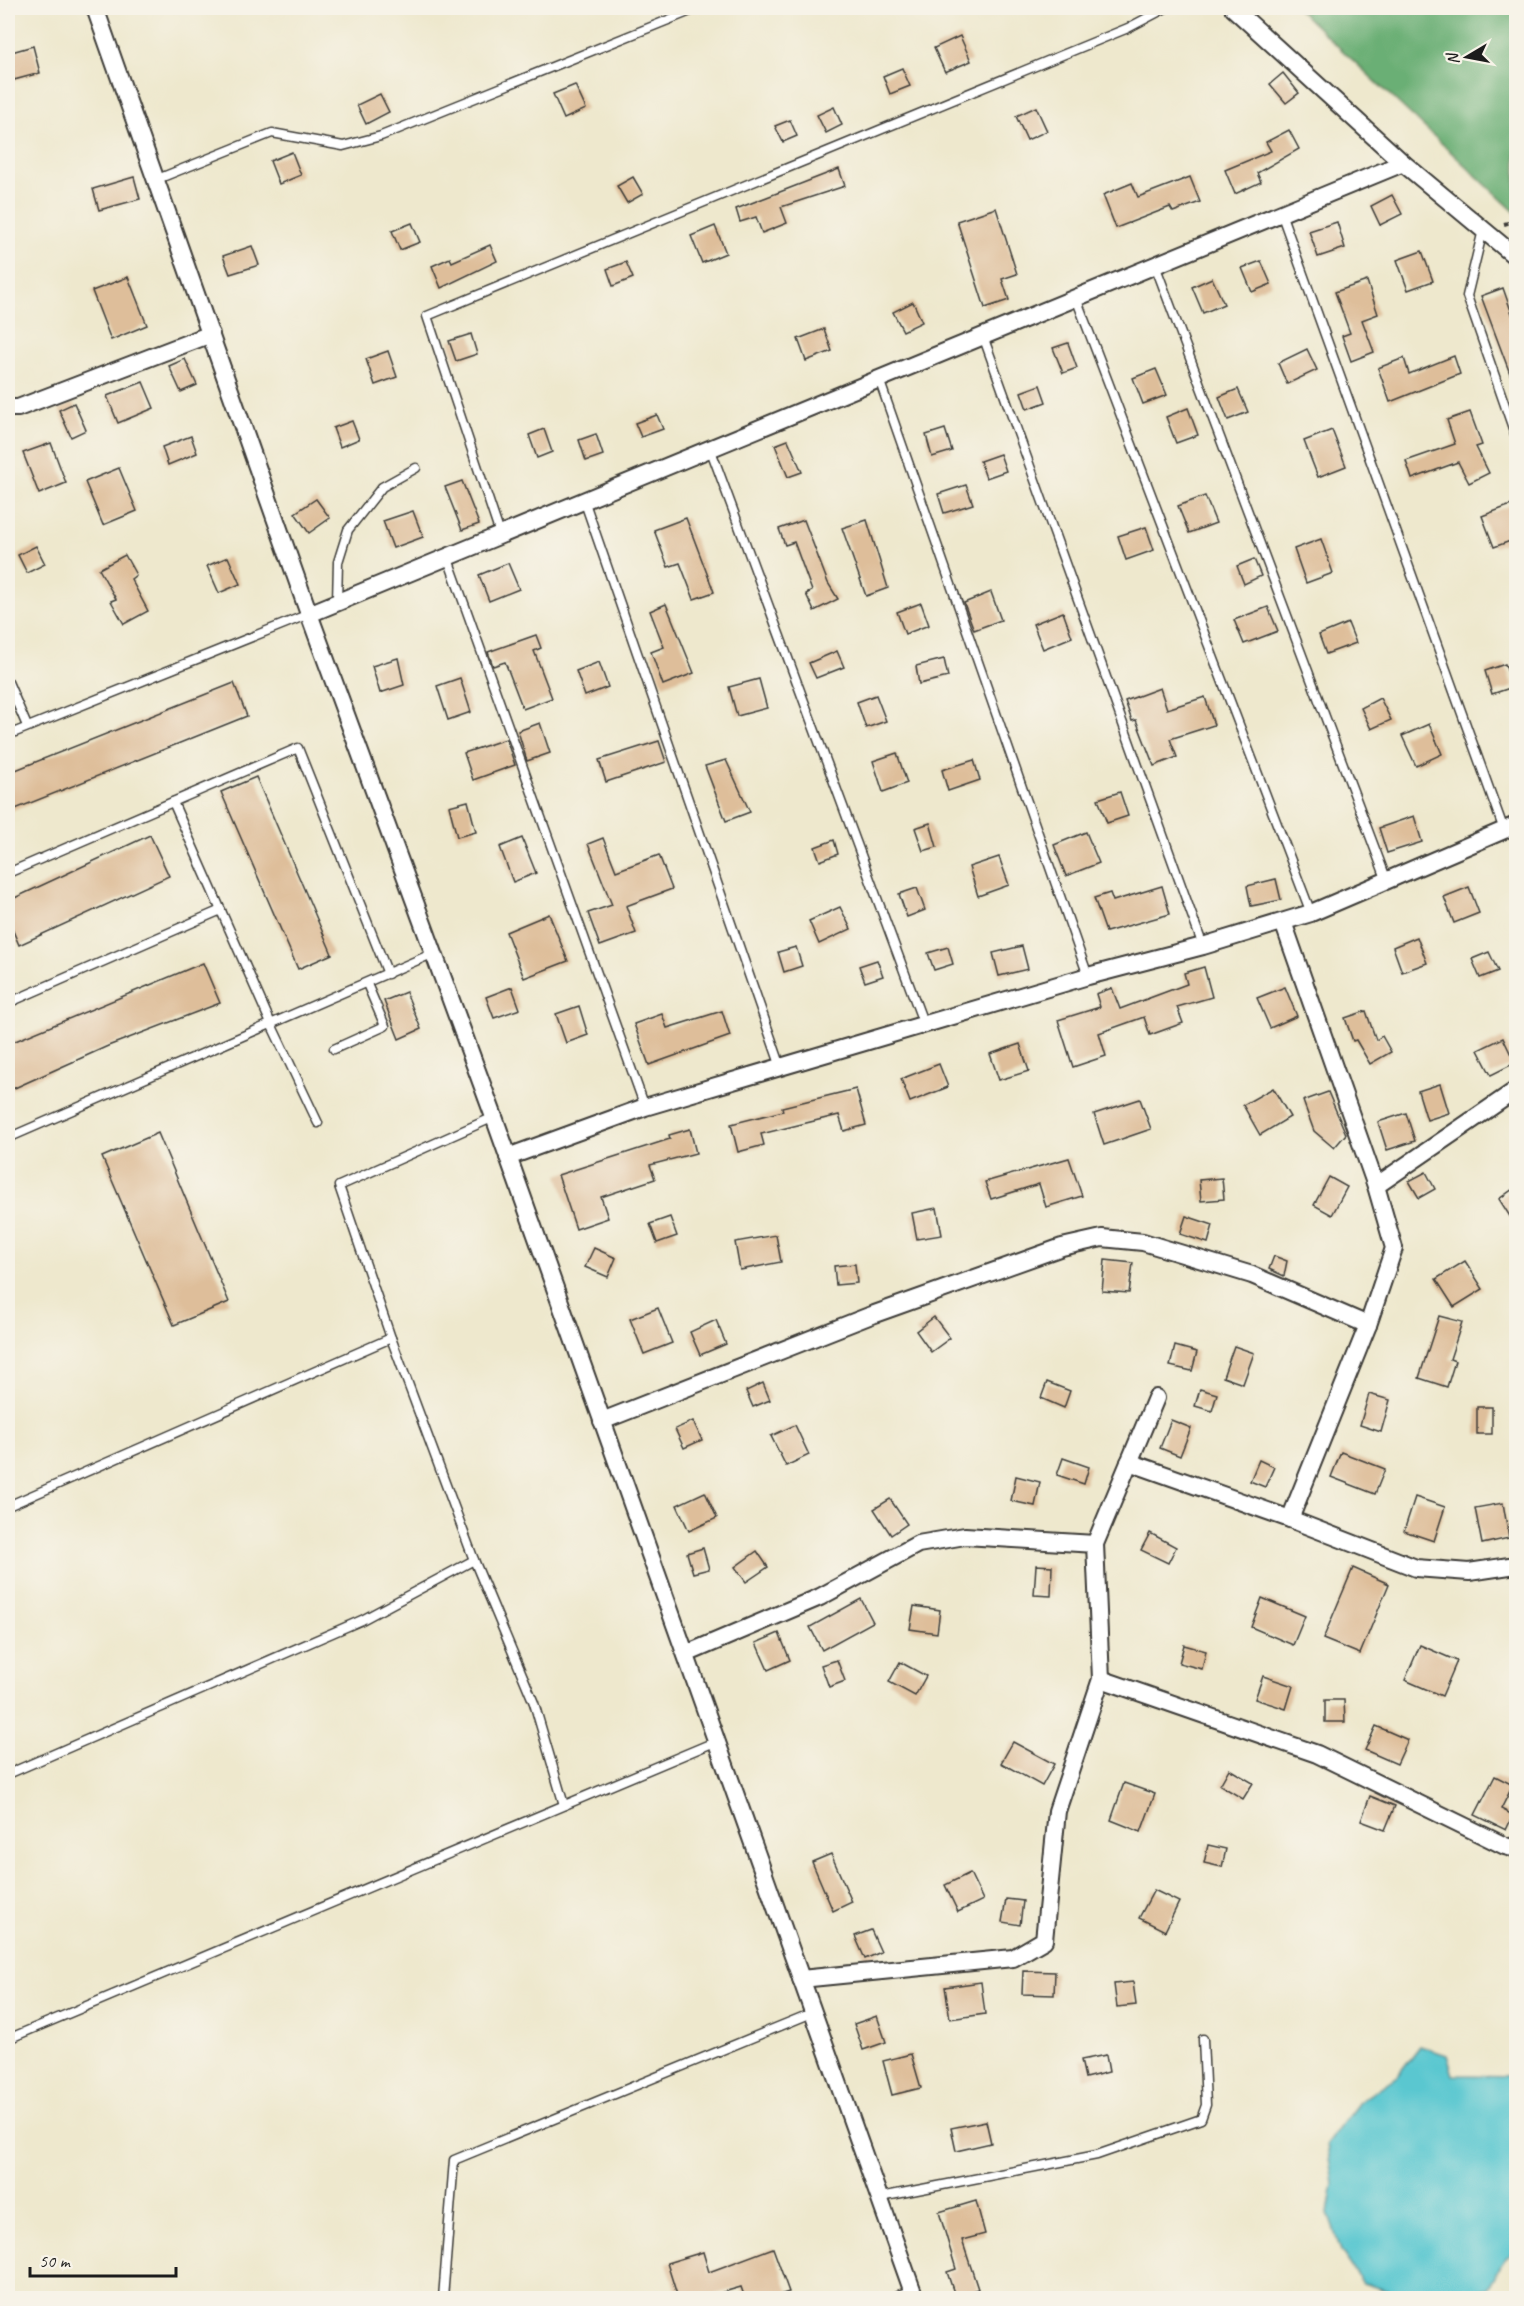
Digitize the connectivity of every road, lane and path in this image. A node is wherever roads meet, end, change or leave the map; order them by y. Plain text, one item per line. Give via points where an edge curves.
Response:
1 (95, 8) edge
2 (698, 8) edge
3 (1166, 8) edge
4 (1233, 8) edge
5 (1403, 163) junction
6 (154, 180) junction
7 (1281, 213) junction
8 (1483, 230) junction
9 (1516, 256) edge
10 (1155, 265) junction
11 (1076, 298) junction
12 (211, 334) junction
13 (983, 336) junction
14 (879, 379) junction
15 (8, 408) edge
16 (1516, 437) edge
17 (710, 448) junction
18 (416, 468) dead end
19 (584, 500) junction
20 (500, 534) junction
21 (447, 556) junction
22 (337, 602) junction
23 (309, 614) junction
24 (8, 682) edge
25 (27, 726) junction
26 (8, 735) edge
27 (173, 802) junction
28 (1510, 828) edge
29 (8, 873) edge
30 (1387, 881) junction
31 (221, 910) junction
32 (1311, 913) junction
33 (1283, 922) junction
34 (1203, 946) junction
35 (434, 953) junction
36 (388, 974) junction
37 (1088, 976) junction
38 (367, 984) junction
39 (8, 1003) edge
40 (924, 1024) junction
41 (272, 1026) junction
42 (334, 1049) dead end
43 (781, 1067) junction
44 (1516, 1090) edge
45 (645, 1107) junction
46 (494, 1117) junction
47 (318, 1123) dead end
48 (8, 1138) edge
49 (508, 1157) junction
50 (1376, 1186) junction
51 (1368, 1325) junction
52 (391, 1338) junction
53 (1156, 1398) dead end
54 (603, 1421) junction
55 (1129, 1462) junction
56 (8, 1506) edge
57 (1290, 1519) junction
58 (1095, 1544) junction
59 (474, 1560) junction
60 (1516, 1565) edge
61 (686, 1654) junction
62 (1101, 1679) junction
63 (717, 1741) junction
64 (8, 1774) edge
65 (564, 1805) junction
66 (1516, 1849) edge
67 (801, 1978) junction
68 (812, 2013) junction
69 (1203, 2038) dead end
70 (8, 2039) edge
71 (881, 2197) junction
72 (914, 2294) edge
73 (443, 2298) edge
74 (891, 2298) edge

1 - 6 street
2 - 6 lane via 381,136 343,146 272,133
3 - 20 lane via 1128,28 427,316
4 - 5 street
5 - 7 street
5 - 8 street
6 - 12 street
7 - 10 street
7 - 28 lane
8 - 9 street
8 - 16 lane via 1467,296
10 - 11 street
10 - 30 lane
11 - 13 street
11 - 32 lane
12 - 15 street via 18,408
12 - 23 street
13 - 14 street
13 - 34 lane
14 - 17 street
14 - 37 lane
17 - 19 street
17 - 40 lane
18 - 22 lane via 382,487 348,530 338,562
19 - 20 street
19 - 43 lane
20 - 21 street
21 - 22 street
21 - 45 lane
22 - 23 street
23 - 25 lane
23 - 35 street
24 - 25 lane
25 - 26 lane
27 - 29 lane
27 - 31 lane
27 - 36 lane via 298,748
28 - 30 street
30 - 32 street
31 - 39 lane
31 - 41 lane
32 - 33 street
33 - 34 street
33 - 50 street
34 - 37 street
35 - 36 lane
35 - 46 street
36 - 38 lane
37 - 40 street
38 - 41 lane
38 - 42 lane via 385,1026
40 - 43 street
41 - 47 lane
41 - 48 lane
43 - 45 street
44 - 50 street
45 - 49 street
46 - 49 street
46 - 52 lane via 339,1186
49 - 54 street
50 - 51 street via 1394,1248
51 - 54 street via 1251,1275 1143,1242 1102,1238 1062,1247 869,1316
51 - 57 street
52 - 56 lane
52 - 59 lane
53 - 55 street
54 - 61 street
55 - 57 street
55 - 58 street
57 - 60 street via 1416,1568 1469,1572
58 - 61 street via 965,1536 918,1544 820,1597
58 - 62 street
59 - 64 lane via 362,1620
59 - 65 lane via 534,1703
61 - 63 street
62 - 66 street via 1317,1754
62 - 67 street via 1057,1811 1044,1940 1013,1958
63 - 65 lane
63 - 67 street
65 - 70 lane
67 - 68 street
68 - 71 street
68 - 73 lane via 454,2160
69 - 71 lane via 1206,2105 1202,2120 1097,2155
71 - 72 street
72 - 74 lane

